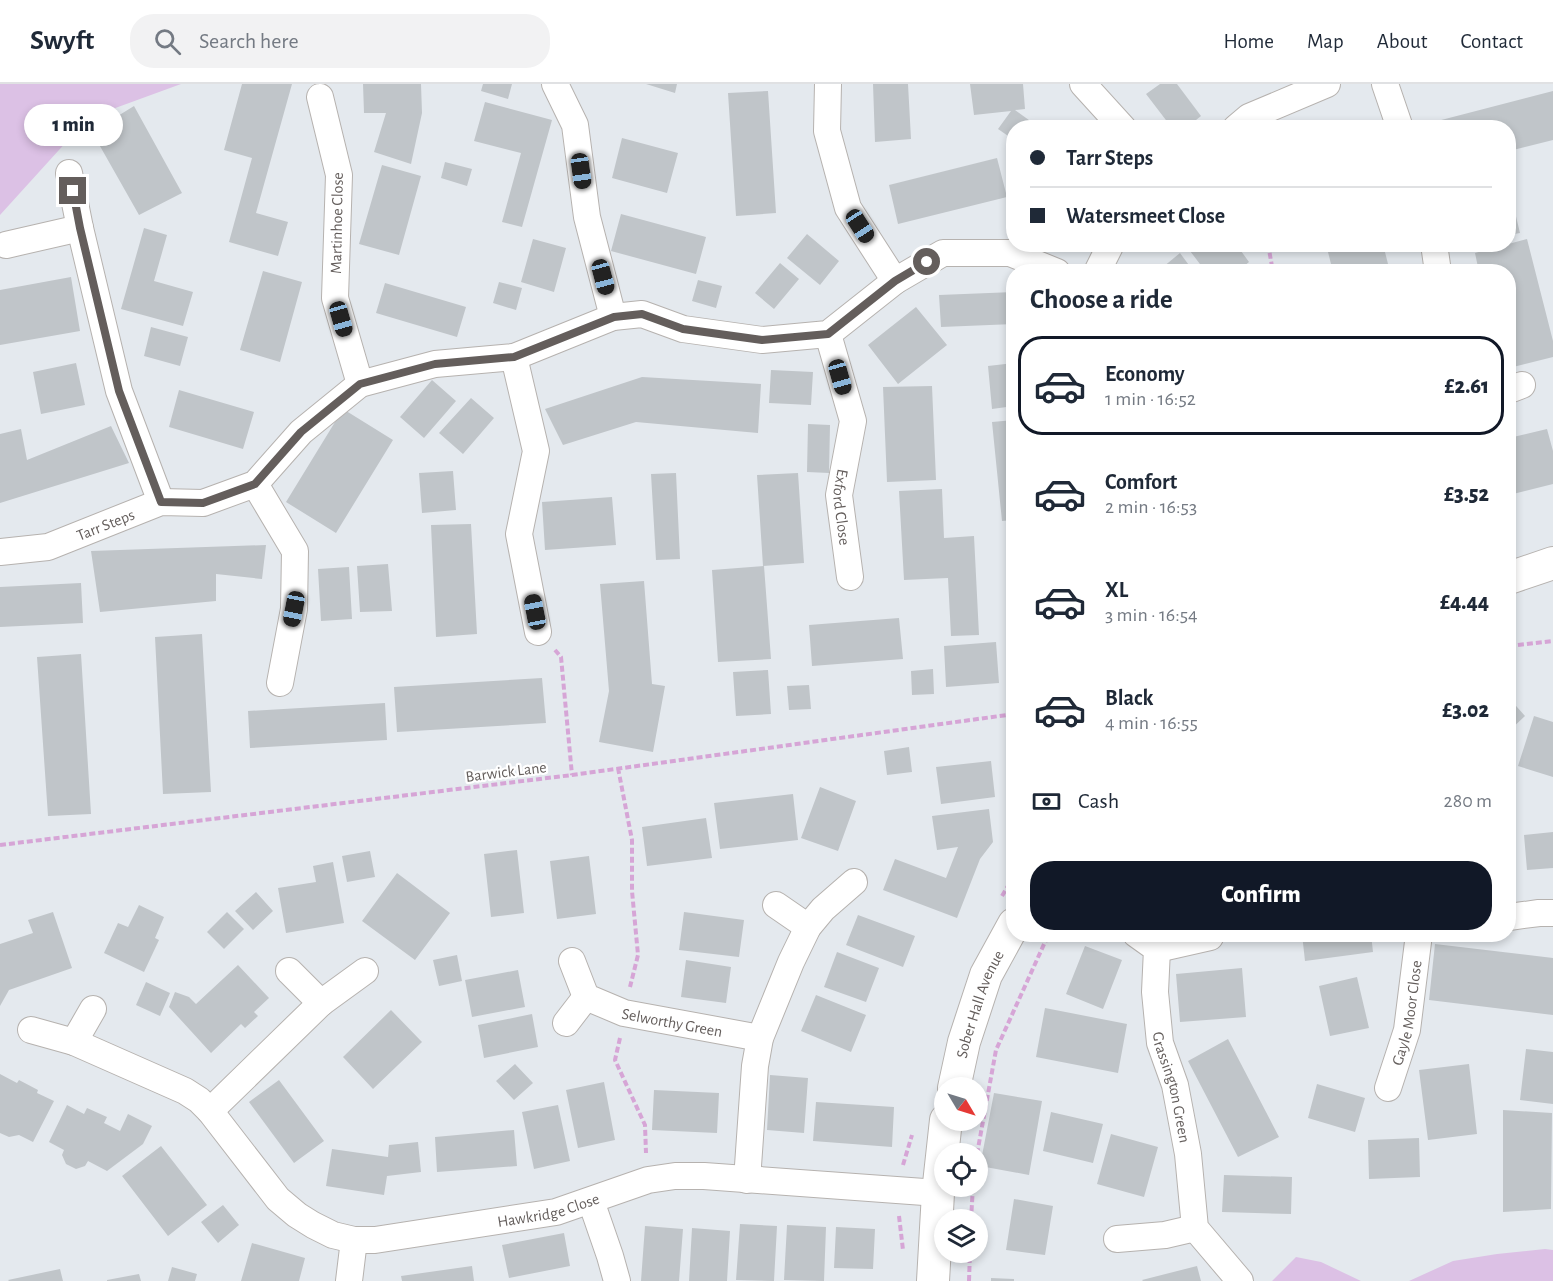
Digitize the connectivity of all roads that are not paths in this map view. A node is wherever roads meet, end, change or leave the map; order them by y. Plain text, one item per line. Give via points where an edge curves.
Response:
1 (555, 84) edge
2 (828, 84) edge
3 (1083, 84) edge
4 (1327, 84) edge
5 (1385, 84) edge
6 (320, 97) dead end
7 (1116, 120) edge
8 (1245, 120) edge
9 (1397, 120) edge
10 (69, 173) dead end
11 (80, 228) junction
12 (6, 244) dead end
13 (1037, 264) edge
14 (895, 281) junction
15 (614, 317) junction
16 (828, 334) junction
17 (514, 357) junction
18 (360, 384) junction
19 (255, 484) junction
20 (161, 502) junction
21 (0, 552) edge
22 (1553, 563) edge
23 (1516, 576) edge
24 (850, 577) dead end
25 (538, 632) road end
26 (280, 683) dead end
27 (854, 882) dead end
28 (776, 906) dead end
29 (1553, 913) edge
30 (1516, 916) edge
31 (808, 927) junction
32 (1006, 939) edge
33 (1147, 942) edge
34 (1418, 942) edge
35 (572, 962) dead end
36 (289, 971) dead end
37 (364, 971) dead end
38 (586, 997) junction
39 (321, 1002) junction
40 (93, 1009) dead end
41 (566, 1023) dead end
42 (31, 1030) dead end
43 (760, 1038) junction
44 (74, 1042) junction
45 (956, 1077) edge
46 (1388, 1088) dead end
47 (210, 1112) junction
48 (747, 1180) junction
49 (934, 1193) edge
50 (938, 1197) edge
51 (591, 1201) junction
52 (1195, 1228) junction
53 (1117, 1239) dead end
54 (354, 1240) junction
55 (349, 1281) edge
56 (616, 1281) edge
57 (933, 1281) edge
58 (1240, 1281) edge

1 - 15 street via 575,125 587,216
2 - 14 street via 827,130 848,208
3 - 7 street
4 - 8 street
5 - 9 street
6 - 18 street, Martinhoe Close via 339,175 334,297
10 - 11 street
11 - 12 street
11 - 20 street via 119,391
13 - 14 street via 1010,253 943,253
14 - 16 street
15 - 16 street, Tarr Steps via 642,314 683,329 762,340
15 - 17 street, Tarr Steps
16 - 24 street, Exford Close via 853,421 839,495
17 - 18 street, Tarr Steps via 435,364
17 - 25 street via 536,451 519,534
18 - 19 street, Tarr Steps via 301,432
19 - 20 street, Tarr Steps via 203,503
19 - 26 street via 295,550 294,609
20 - 21 street, Tarr Steps via 48,547
22 - 23 street
27 - 31 street
28 - 31 street
29 - 30 street
31 - 43 street
32 - 45 street, Sober Hall Avenue via 986,975
33 - 52 street, Grassington Green via 1160,1044 1175,1085 1188,1154
34 - 46 street, Gayle Moor Close via 1407,1030
35 - 38 street
36 - 39 street
37 - 39 street
38 - 41 street
38 - 43 street, Selworthy Green via 624,1013
39 - 47 street
40 - 44 street
42 - 44 street, Hawkridge Close
43 - 48 street
44 - 47 street, Hawkridge Close via 185,1091
47 - 54 street, Hawkridge Close via 279,1199 297,1215 333,1235
48 - 49 street, Hawkridge Close
48 - 51 street, Hawkridge Close via 675,1176 648,1180
50 - 57 street
51 - 54 street, Hawkridge Close via 556,1212
51 - 56 street
52 - 53 street
52 - 58 street
54 - 55 street

